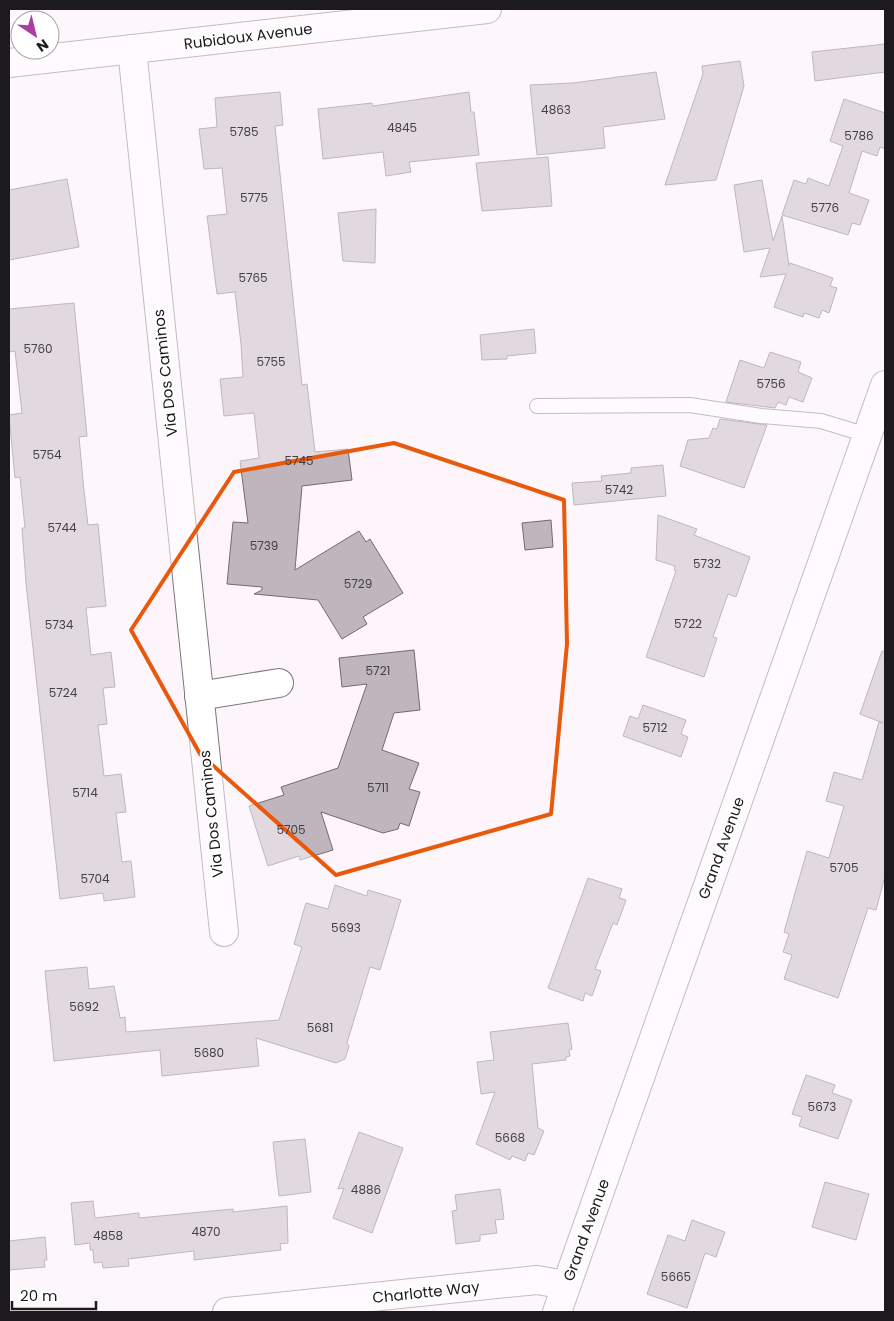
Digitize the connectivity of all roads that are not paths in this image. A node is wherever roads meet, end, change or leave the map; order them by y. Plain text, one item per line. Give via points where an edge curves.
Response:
1 (487, 9) edge
2 (455, 10) edge
3 (132, 49) junction
4 (9, 63) edge
5 (885, 385) edge
6 (537, 406) dead end
7 (867, 435) junction
8 (279, 683) dead end
9 (199, 696) junction
10 (224, 932) dead end
11 (566, 1285) junction
12 (227, 1312) edge
13 (557, 1312) edge

1 - 2 street, Rubidoux Avenue
2 - 3 street, Rubidoux Avenue
3 - 4 street, Rubidoux Avenue
3 - 9 street, Via Dos Caminos
5 - 7 street, Grand Avenue
6 - 7 lane via 690,405 821,421
7 - 11 street, Grand Avenue
8 - 9 street
9 - 10 street, Via Dos Caminos
11 - 12 street, Charlotte Way via 537,1280
11 - 13 street, Grand Avenue

